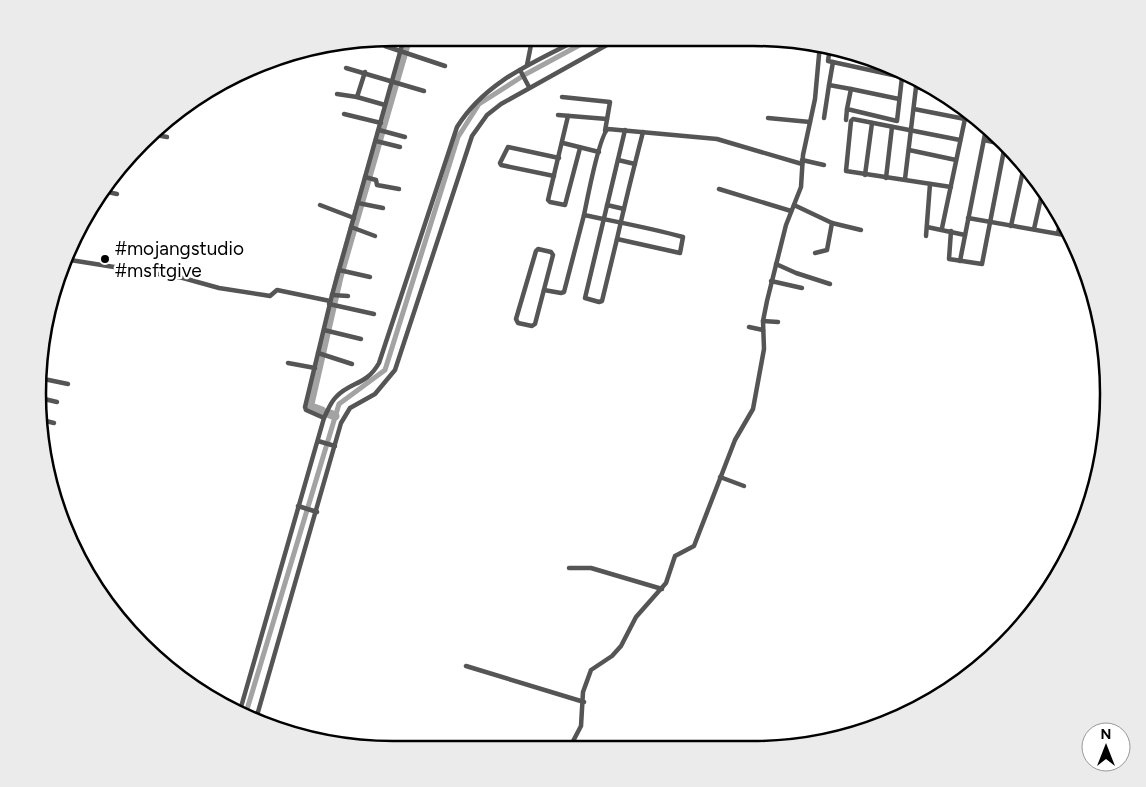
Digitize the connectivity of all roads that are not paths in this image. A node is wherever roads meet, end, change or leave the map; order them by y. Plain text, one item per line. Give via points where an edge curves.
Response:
1 (386, 46) edge
2 (403, 46) edge
3 (531, 46) edge
4 (565, 46) edge
5 (604, 46) edge
6 (403, 52) junction
7 (819, 53) edge
8 (829, 55) edge
9 (833, 62) junction
10 (527, 65) junction
11 (444, 66) dead end
12 (346, 68) dead end
13 (520, 71) junction
14 (365, 72) junction
15 (890, 75) edge
16 (902, 80) edge
17 (394, 81) junction
18 (528, 85) junction
19 (829, 85) junction
20 (916, 87) edge
21 (851, 89) junction
22 (424, 91) dead end
23 (337, 94) dead end
24 (357, 96) junction
25 (562, 97) dead end
26 (899, 99) junction
27 (386, 105) junction
28 (914, 109) junction
29 (847, 110) junction
30 (344, 114) dead end
31 (558, 115) dead end
32 (568, 116) junction
33 (962, 116) edge
34 (768, 118) dead end
35 (824, 118) dead end
36 (607, 119) junction
37 (965, 119) edge
38 (846, 120) dead end
39 (810, 122) junction
40 (380, 123) junction
41 (872, 123) junction
42 (892, 127) junction
43 (380, 130) junction
44 (625, 130) junction
45 (910, 130) junction
46 (605, 131) junction
47 (643, 132) junction
48 (161, 136) edge
49 (985, 136) edge
50 (167, 138) dead end
51 (405, 138) dead end
52 (960, 140) junction
53 (984, 140) junction
54 (377, 141) junction
55 (991, 142) edge
56 (563, 143) junction
57 (400, 148) dead end
58 (580, 148) junction
59 (909, 150) junction
60 (598, 152) junction
61 (1004, 154) edge
62 (559, 158) junction
63 (618, 160) junction
64 (956, 160) junction
65 (802, 162) junction
66 (635, 164) junction
67 (824, 165) dead end
68 (866, 174) junction
69 (1022, 175) edge
70 (554, 176) junction
71 (367, 178) junction
72 (886, 178) junction
73 (905, 179) junction
74 (930, 184) junction
75 (951, 187) junction
76 (399, 189) dead end
77 (719, 189) dead end
78 (111, 193) edge
79 (117, 194) dead end
80 (1040, 200) edge
81 (360, 203) junction
82 (794, 204) junction
83 (320, 205) dead end
84 (607, 205) junction
85 (382, 208) dead end
86 (624, 209) junction
87 (791, 211) junction
88 (584, 215) junction
89 (354, 218) junction
90 (968, 218) junction
91 (603, 220) junction
92 (990, 221) junction
93 (621, 223) junction
94 (832, 223) junction
95 (1011, 226) junction
96 (927, 227) junction
97 (353, 228) junction
98 (942, 228) junction
99 (1034, 229) junction
100 (861, 230) dead end
101 (951, 231) junction
102 (1058, 233) edge
103 (965, 235) junction
104 (375, 236) dead end
105 (926, 236) dead end
106 (618, 239) junction
107 (815, 253) dead end
108 (73, 260) edge
109 (960, 262) junction
110 (776, 264) junction
111 (340, 270) junction
112 (370, 276) dead end
113 (771, 281) junction
114 (830, 284) dead end
115 (802, 288) dead end
116 (544, 290) junction
117 (334, 295) junction
118 (348, 296) dead end
119 (331, 304) junction
120 (374, 314) dead end
121 (763, 321) junction
122 (778, 322) dead end
123 (748, 327) dead end
124 (326, 330) junction
125 (763, 330) junction
126 (361, 340) dead end
127 (320, 353) junction
128 (288, 363) dead end
129 (352, 364) dead end
130 (315, 368) junction
131 (47, 380) edge
132 (68, 384) dead end
133 (46, 399) edge
134 (57, 402) dead end
135 (324, 418) junction
136 (47, 421) edge
137 (54, 423) dead end
138 (321, 442) junction
139 (333, 445) junction
140 (720, 478) junction
141 (744, 486) dead end
142 (299, 506) junction
143 (316, 511) junction
144 (569, 568) dead end
145 (662, 589) junction
146 (466, 666) dead end
147 (584, 702) junction
148 (241, 706) edge
149 (258, 713) edge
150 (573, 741) edge

1 - 6 street
2 - 6 street
3 - 10 street
4 - 10 street
5 - 18 street
6 - 11 street
6 - 17 street
7 - 39 street
8 - 9 street via 828,61
9 - 15 street
9 - 19 street
10 - 13 street
12 - 14 street
13 - 18 street
13 - 135 street via 479,98 457,127 379,363 365,380 338,395
14 - 17 street
14 - 24 street
16 - 26 street
17 - 22 street
17 - 27 street
18 - 139 street via 487,115 472,136 395,370 375,394 345,414
19 - 21 street
19 - 35 street
20 - 28 street
21 - 26 street
21 - 29 street
23 - 24 street
24 - 27 street
25 - 36 street via 608,101 611,104
26 - 29 street via 897,121
27 - 40 street
28 - 33 street
28 - 45 street
29 - 38 street
30 - 40 street
31 - 32 street
32 - 36 street
32 - 56 street
34 - 39 street
36 - 46 street
37 - 52 street
39 - 65 street
40 - 43 street
41 - 42 street
41 - 68 street
41 - 68 street via 851,121 845,171
42 - 45 street
42 - 72 street
43 - 51 street
43 - 54 street
44 - 46 street via 612,128
44 - 47 street
44 - 63 street
45 - 52 street
45 - 59 street
46 - 60 street
47 - 65 street via 717,139
47 - 66 street
48 - 50 street
49 - 53 street
52 - 64 street
53 - 55 street
53 - 90 street
54 - 57 street
54 - 71 street
56 - 58 street
56 - 62 street
58 - 60 street
58 - 70 street via 565,205 548,201
59 - 64 street
59 - 73 street
60 - 88 street
61 - 92 street
62 - 70 street
62 - 70 street via 508,147 500,163
63 - 66 street
63 - 84 street
64 - 75 street
65 - 67 street
65 - 82 street via 801,188
66 - 86 street
68 - 72 street
69 - 95 street
71 - 76 street via 376,180 377,185
71 - 81 street
72 - 73 street
73 - 74 street
74 - 75 street
74 - 96 street
75 - 98 street
77 - 87 street
78 - 79 street
80 - 99 street
81 - 85 street
81 - 89 street
82 - 87 street
82 - 94 street
83 - 89 street
84 - 86 street
84 - 91 street
86 - 93 street
87 - 110 street
88 - 91 street
88 - 116 street via 564,292
89 - 97 street
90 - 92 street
90 - 103 street
91 - 93 street
91 - 106 street via 585,298 602,300
92 - 95 street
92 - 109 street via 982,264
93 - 106 street
93 - 106 street via 683,237 682,245 678,254
94 - 100 street
94 - 107 street via 826,250
95 - 99 street
96 - 98 street
96 - 105 street
97 - 104 street
97 - 111 street
98 - 101 street
99 - 102 street
101 - 103 street
101 - 109 street via 948,258
103 - 109 street
108 - 119 street via 270,296 278,290
110 - 113 street
110 - 114 street
111 - 112 street
111 - 117 street
113 - 115 street
113 - 121 street
116 - 116 street via 535,324 518,323 516,319 536,249 553,253
117 - 118 street
117 - 119 street
119 - 120 street
119 - 124 street
121 - 122 street
121 - 125 street
123 - 125 street
124 - 126 street
124 - 127 street
125 - 140 street via 764,349 753,409 735,440
127 - 129 street
127 - 130 street
128 - 130 street
130 - 135 street via 305,409
131 - 132 street
133 - 134 street
135 - 138 street
136 - 137 street
138 - 139 street
138 - 142 street
139 - 143 street
140 - 141 street
140 - 145 street via 694,546 675,556
142 - 143 street
142 - 148 street
143 - 149 street
144 - 145 street via 600,570
145 - 147 street via 636,618 621,646 591,670 583,692
146 - 147 street
147 - 150 street via 581,726

